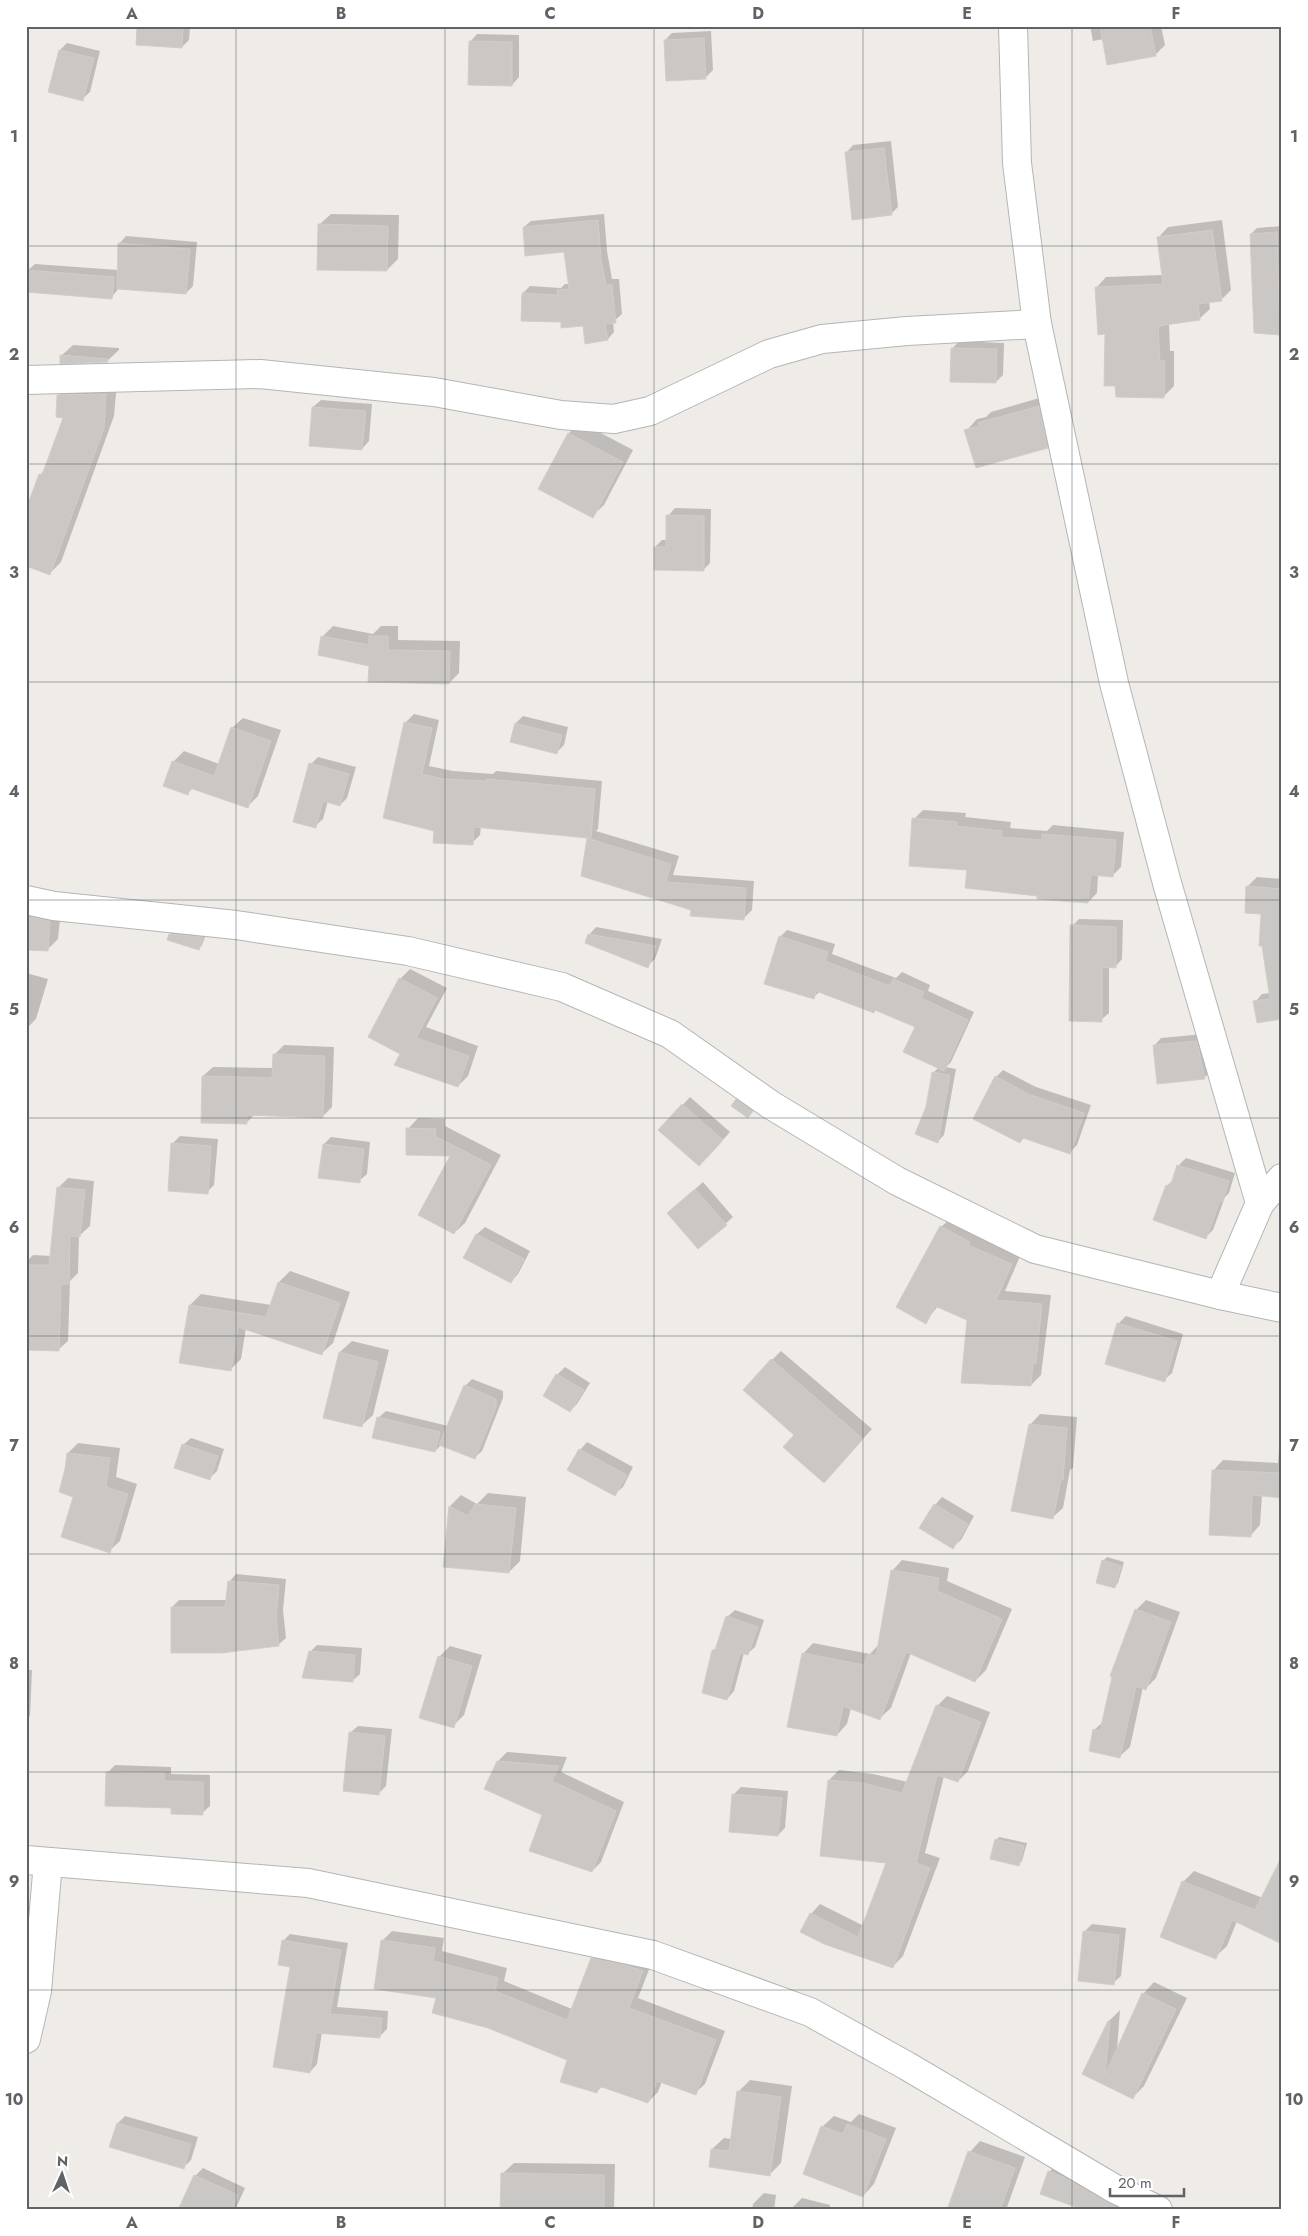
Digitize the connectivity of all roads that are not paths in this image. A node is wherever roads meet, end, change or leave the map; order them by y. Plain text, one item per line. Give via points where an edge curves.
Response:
1 (1013, 26) edge
2 (1037, 324) junction
3 (26, 380) edge
4 (26, 900) edge
5 (1282, 1178) edge
6 (1260, 1203) junction
7 (1220, 1295) junction
8 (1282, 1308) edge
9 (37, 1861) edge
10 (26, 2039) edge
11 (1158, 2210) edge

1 - 2 street via 1017,163
2 - 3 street via 907,331 822,340 768,354 650,411 614,419 561,415 434,392 260,374
2 - 6 street via 1114,684 1167,884
4 - 7 street via 54,906 236,925 408,952 562,987 670,1034 771,1105 897,1181 1034,1249
5 - 6 street
6 - 7 street
7 - 8 street
9 - 10 street via 37,1991
9 - 11 street via 308,1884 653,1955 810,2012 1115,2189

